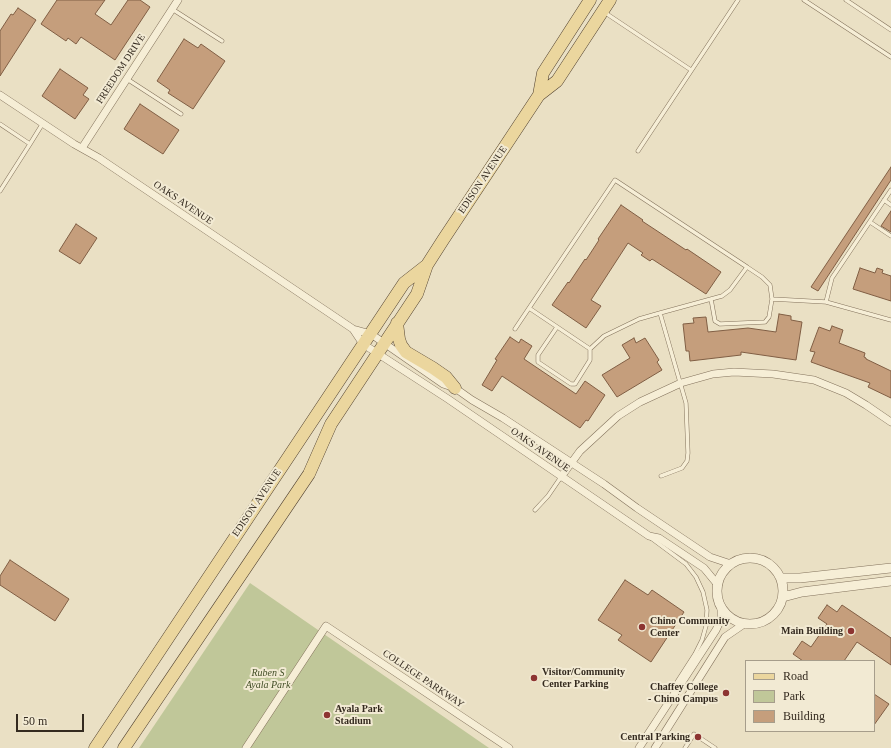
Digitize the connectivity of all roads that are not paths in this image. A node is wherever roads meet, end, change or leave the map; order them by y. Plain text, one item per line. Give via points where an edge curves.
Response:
1 (178, 0) edge
2 (590, 0) edge
3 (610, 0) edge
4 (738, 0) edge
5 (804, 0) edge
6 (846, 0) edge
7 (172, 9) junction
8 (603, 12) junction
9 (891, 30) edge
10 (222, 41) dead end
11 (891, 57) edge
12 (691, 70) junction
13 (127, 79) junction
14 (0, 95) edge
15 (539, 95) junction
16 (181, 114) dead end
17 (43, 123) junction
18 (0, 124) edge
19 (30, 144) junction
20 (82, 148) junction
21 (638, 151) dead end
22 (891, 190) edge
23 (0, 191) edge
24 (884, 200) junction
25 (891, 205) edge
26 (870, 222) junction
27 (891, 236) edge
28 (427, 265) junction
29 (747, 267) junction
30 (711, 299) junction
31 (772, 299) junction
32 (826, 302) junction
33 (529, 308) junction
34 (660, 313) junction
35 (891, 320) edge
36 (397, 323) junction
37 (556, 327) junction
38 (515, 329) dead end
39 (353, 330) junction
40 (367, 339) junction
41 (384, 343) junction
42 (590, 349) junction
43 (377, 354) junction
44 (681, 383) junction
45 (455, 388) junction
46 (891, 422) edge
47 (571, 463) junction
48 (561, 476) junction
49 (661, 476) dead end
50 (535, 510) dead end
51 (649, 536) junction
52 (731, 564) junction
53 (891, 568) edge
54 (781, 578) junction
55 (891, 581) edge
56 (718, 585) junction
57 (783, 597) junction
58 (721, 608) junction
59 (744, 624) junction
60 (671, 699) junction
61 (95, 748) edge
62 (124, 748) edge
63 (246, 748) edge
64 (509, 748) edge
65 (639, 748) edge
66 (655, 748) edge
67 (685, 748) edge
68 (715, 748) edge

1 - 7 street, FREEDOM DRIVE
2 - 15 main road, EDISON AVENUE via 542,73
3 - 8 main road, EDISON AVENUE
4 - 12 lane
5 - 11 lane
6 - 9 lane
7 - 10 lane
7 - 13 street, FREEDOM DRIVE
8 - 12 lane
8 - 15 main road, EDISON AVENUE via 557,81
12 - 21 lane
13 - 16 lane
13 - 20 street, FREEDOM DRIVE
14 - 17 street, OAKS AVENUE
15 - 28 main road, EDISON AVENUE
17 - 19 lane
17 - 20 street, OAKS AVENUE
18 - 19 lane
19 - 23 lane
20 - 39 street, OAKS AVENUE
22 - 24 lane
24 - 25 lane
24 - 26 lane
26 - 27 lane
26 - 32 lane via 832,278
28 - 36 main road, EDISON AVENUE via 417,294
28 - 40 main road, EDISON AVENUE via 404,283
29 - 30 lane via 730,290
29 - 31 lane via 770,284
29 - 33 lane via 614,180
30 - 31 lane via 715,321 720,324 765,322 769,317
30 - 34 lane
31 - 32 lane
32 - 35 lane
33 - 37 lane
33 - 38 lane
34 - 42 lane via 639,319 604,336
34 - 44 lane
36 - 41 main road, EDISON AVENUE
36 - 45 main road via 399,339 406,352 434,368
37 - 42 lane
37 - 42 lane via 538,355 538,362 570,384 575,384 590,360
39 - 40 street, OAKS AVENUE
39 - 40 street, OAKS AVENUE
40 - 41 street, OAKS AVENUE
40 - 43 street, OAKS AVENUE
40 - 61 main road, EDISON AVENUE
41 - 43 main road, EDISON AVENUE
41 - 45 street, OAKS AVENUE via 442,384
43 - 48 street, OAKS AVENUE via 448,398
43 - 62 main road, EDISON AVENUE via 331,424 309,474
44 - 46 street via 713,374 734,372 814,380 846,393
44 - 47 street via 640,402 618,416 580,451
44 - 49 lane via 686,403 687,461 682,468
45 - 47 street, OAKS AVENUE
47 - 48 street
47 - 52 street, OAKS AVENUE via 710,557
48 - 50 lane
48 - 51 street, OAKS AVENUE
51 - 56 street, OAKS AVENUE via 659,538 704,568
51 - 60 lane via 686,564 703,592 707,610 702,640 677,682
52 - 54 street via 749,558 759,559 768,563
52 - 56 street
53 - 54 street
54 - 57 street
55 - 57 street via 802,592
56 - 58 street
57 - 59 street via 774,615 755,624
58 - 59 street via 727,616
58 - 60 street via 721,619 716,630
59 - 66 street via 725,638
60 - 65 street
63 - 64 street, COLLEGE PARKWAY via 326,626
67 - 68 lane via 694,734

